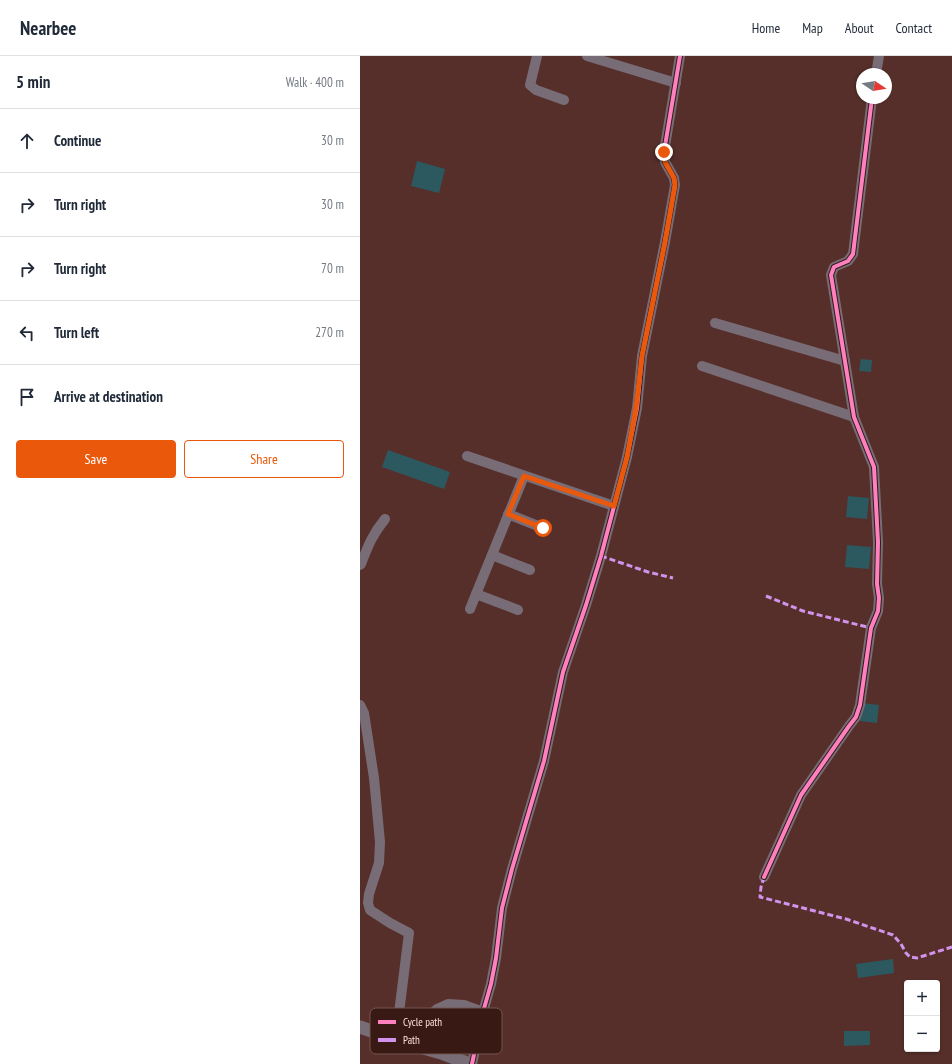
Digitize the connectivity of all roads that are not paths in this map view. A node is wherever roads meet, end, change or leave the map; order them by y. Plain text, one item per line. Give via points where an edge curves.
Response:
1 (536, 56) edge
2 (587, 56) edge
3 (680, 56) edge
4 (879, 56) edge
5 (877, 68) edge
6 (676, 83) junction
7 (564, 100) dead end
8 (871, 104) edge
9 (715, 323) dead end
10 (845, 361) junction
11 (702, 366) dead end
12 (854, 417) junction
13 (467, 456) dead end
14 (524, 476) junction
15 (614, 506) junction
16 (508, 514) junction
17 (385, 519) dead end
18 (543, 528) dead end
19 (492, 555) junction
20 (360, 565) edge
21 (530, 570) dead end
22 (476, 594) junction
23 (470, 610) dead end
24 (518, 610) dead end
25 (360, 705) edge
26 (764, 877) dead end
27 (401, 1008) edge
28 (439, 1008) edge
29 (472, 1008) edge
30 (484, 1008) edge
31 (360, 1027) edge
32 (370, 1030) edge
33 (444, 1054) edge
34 (473, 1054) edge
35 (471, 1064) edge

1 - 7 street via 530,84 536,90
2 - 6 street
3 - 6 street
4 - 5 street
6 - 15 street via 664,152 665,162 675,185 642,356 634,422
8 - 10 street via 853,254 848,261 834,267 831,276
9 - 10 street
10 - 12 street
11 - 12 street
12 - 26 street via 874,467 878,542 878,612 871,628 860,705 856,717 801,795
13 - 14 street
14 - 15 street
14 - 16 street
15 - 30 street via 586,605 563,672 544,761 512,869 502,908 496,958
16 - 18 street
16 - 19 street
17 - 20 street via 375,531
19 - 21 street
19 - 22 street
22 - 23 street
22 - 24 street
25 - 27 street via 364,713 374,778 380,842 379,863 368,903 370,910 409,933
28 - 29 street via 448,1004
31 - 32 street
33 - 35 street
34 - 35 street

